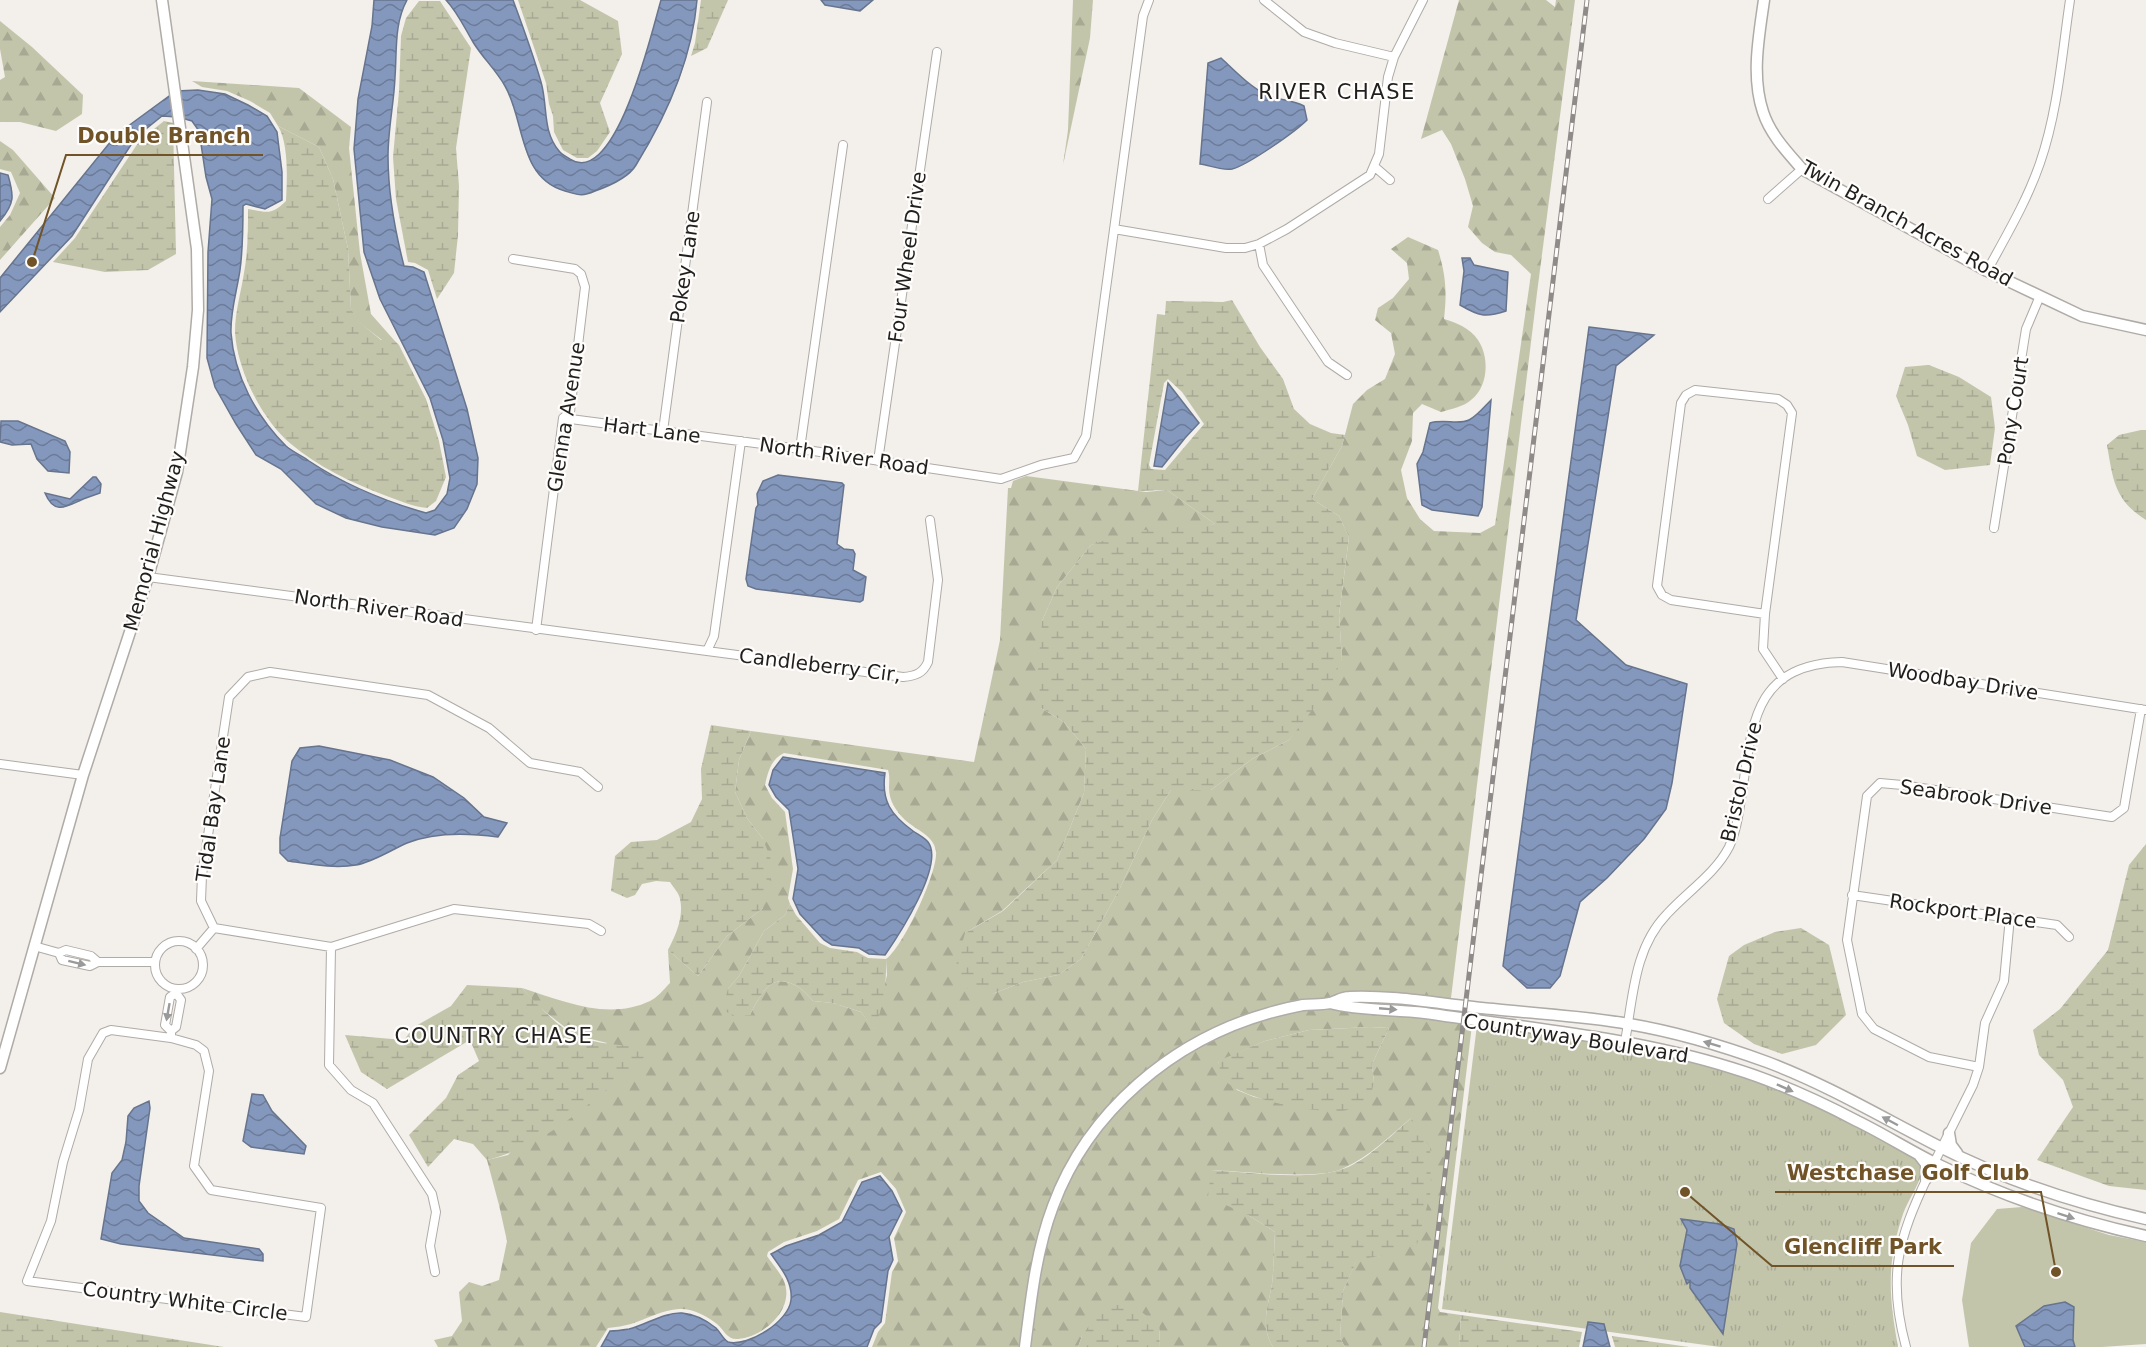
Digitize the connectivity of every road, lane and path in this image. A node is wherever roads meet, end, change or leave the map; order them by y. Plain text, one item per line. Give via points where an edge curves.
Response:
1 (162, 0) edge
2 (1149, 0) edge
3 (1264, 0) edge
4 (1423, 0) edge
5 (1764, 0) edge
6 (2070, 0) edge
7 (937, 52) dead end
8 (1394, 57) junction
9 (707, 102) dead end
10 (843, 145) dead end
11 (1375, 167) junction
12 (1802, 169) junction
13 (1390, 180) dead end
14 (1768, 199) dead end
15 (1114, 229) junction
16 (1259, 244) junction
17 (513, 259) dead end
18 (1987, 271) junction
19 (2040, 296) junction
20 (2146, 330) edge
21 (1347, 375) dead end
22 (563, 418) junction
23 (663, 431) junction
24 (741, 441) junction
25 (800, 449) junction
26 (878, 461) junction
27 (930, 520) dead end
28 (1994, 528) dead end
29 (148, 577) junction
30 (1765, 614) junction
31 (536, 630) junction
32 (707, 651) junction
33 (1783, 679) junction
34 (2144, 709) edge
35 (0, 764) edge
36 (83, 775) junction
37 (598, 787) dead end
38 (1851, 895) junction
39 (2010, 917) junction
40 (213, 928) junction
41 (601, 932) dead end
42 (2069, 937) dead end
43 (34, 946) junction
44 (331, 947) junction
45 (196, 949) junction
46 (155, 962) junction
47 (176, 991) junction
48 (1330, 1003) junction
49 (1629, 1024) junction
50 (171, 1034) junction
51 (1625, 1042) junction
52 (1979, 1067) junction
53 (0, 1068) edge
54 (1842, 1114) junction
55 (1949, 1134) junction
56 (1925, 1139) junction
57 (1916, 1153) junction
58 (1938, 1155) junction
59 (1959, 1155) junction
60 (1952, 1171) junction
61 (1926, 1179) junction
62 (2032, 1187) junction
63 (2146, 1219) edge
64 (2146, 1236) edge
65 (435, 1272) dead end
66 (1025, 1347) edge
67 (1906, 1347) edge

1 - 29 street, Memorial Highway via 197,249 198,310 177,472
2 - 15 street, North River Road via 1143,16
3 - 8 street via 1304,32
4 - 8 street
5 - 12 street, Twin Branch Acres Road via 1757,50 1763,112 1781,146
6 - 18 street via 2052,121 2040,163
7 - 26 street, Four Wheel Drive
8 - 11 street
9 - 23 street, Pokey Lane
10 - 25 street
11 - 13 street
11 - 16 street via 1358,184
12 - 14 street
12 - 18 street, Twin Branch Acres Road
15 - 16 street via 1226,248
15 - 26 street, North River Road via 1086,436 1074,458 1001,479
16 - 21 street via 1263,265 1287,301 1328,362
17 - 22 street, Glenna Avenue via 575,269 584,281 570,412
18 - 19 street, Twin Branch Acres Road
19 - 20 street, Twin Branch Acres Road via 2082,316
19 - 28 street, Pony Court via 2026,329
22 - 23 street, Hart Lane
22 - 31 street, Glenna Avenue
23 - 24 street, Hart Lane
24 - 25 street, North River Road
24 - 32 street, North River Road via 714,636
25 - 26 street, North River Road
27 - 32 street, Candleberry Cir, via 938,594 928,662 919,674 903,677
29 - 31 street, North River Road
29 - 36 street, Memorial Highway
30 - 30 street via 1792,413 1778,399 1695,390 1681,403 1657,586 1662,596 1671,600
30 - 33 street via 1763,650
31 - 32 street, North River Road
33 - 34 street, Woodbay Drive via 1813,664 1842,662
33 - 49 street, Bristol Drive via 1764,699 1754,719 1740,810 1730,845 1713,870 1666,914 1646,943
34 - 38 street, Seabrook Drive via 2124,808 2112,817 1880,783 1867,796
35 - 36 street
36 - 43 street, Memorial Highway
37 - 40 street, Tidal Bay Lane via 579,772 530,763 489,728 428,695 270,672 248,677 229,697 202,875 201,901
38 - 39 street, Rockport Place
38 - 52 street, Seabrook Drive via 1846,940 1862,1014 1874,1029 1929,1057
39 - 42 street, Rockport Place via 2056,925
39 - 52 street via 2004,981 1985,1023
40 - 44 street
40 - 45 street
41 - 44 street via 589,924 454,909
43 - 46 street via 58,953 75,952 98,962
43 - 53 street, Memorial Highway
44 - 65 street via 329,1065 351,1090 373,1102 432,1194 436,1212 430,1246
45 - 46 street via 186,942 170,943
45 - 47 street via 202,958 201,974 191,986
46 - 47 street via 158,977
47 - 50 street via 181,1000
48 - 49 street, Countryway Boulevard via 1344,997 1384,997
48 -> 51 street, Countryway Boulevard
48 - 66 street, Countryway Boulevard via 1270,1012 1221,1029 1170,1057 1117,1104 1086,1143 1053,1204 1039,1252
49 - 51 street, Bristol Drive
56 -> 49 street, Countryway Boulevard via 1769,1063 1691,1038
50 - 50 street, Country White Circle via 111,1030 97,1041 88,1059 51,1221 27,1281 306,1317 321,1208 211,1190 194,1166 209,1066 204,1051
51 -> 54 street, Countryway Boulevard via 1677,1052 1766,1079
52 - 55 street
54 - 57 street, Countryway Boulevard
54 - 58 street via 1857,1116
55 - 56 street via 1938,1141
55 - 58 street
55 - 59 street via 1952,1148
56 - 58 street, Countryway Boulevard
57 - 58 street, Countryway Boulevard
57 - 61 street via 1926,1164
58 - 59 street, Countryway Boulevard
58 - 60 street, Countryway Boulevard
58 - 61 street
58 - 62 street via 2008,1182
59 - 62 street, Countryway Boulevard
60 - 61 street via 1936,1171
60 -> 64 street, Countryway Boulevard via 2026,1203
61 - 67 street via 1905,1227 1897,1266 1897,1306
62 - 63 street, Countryway Boulevard

